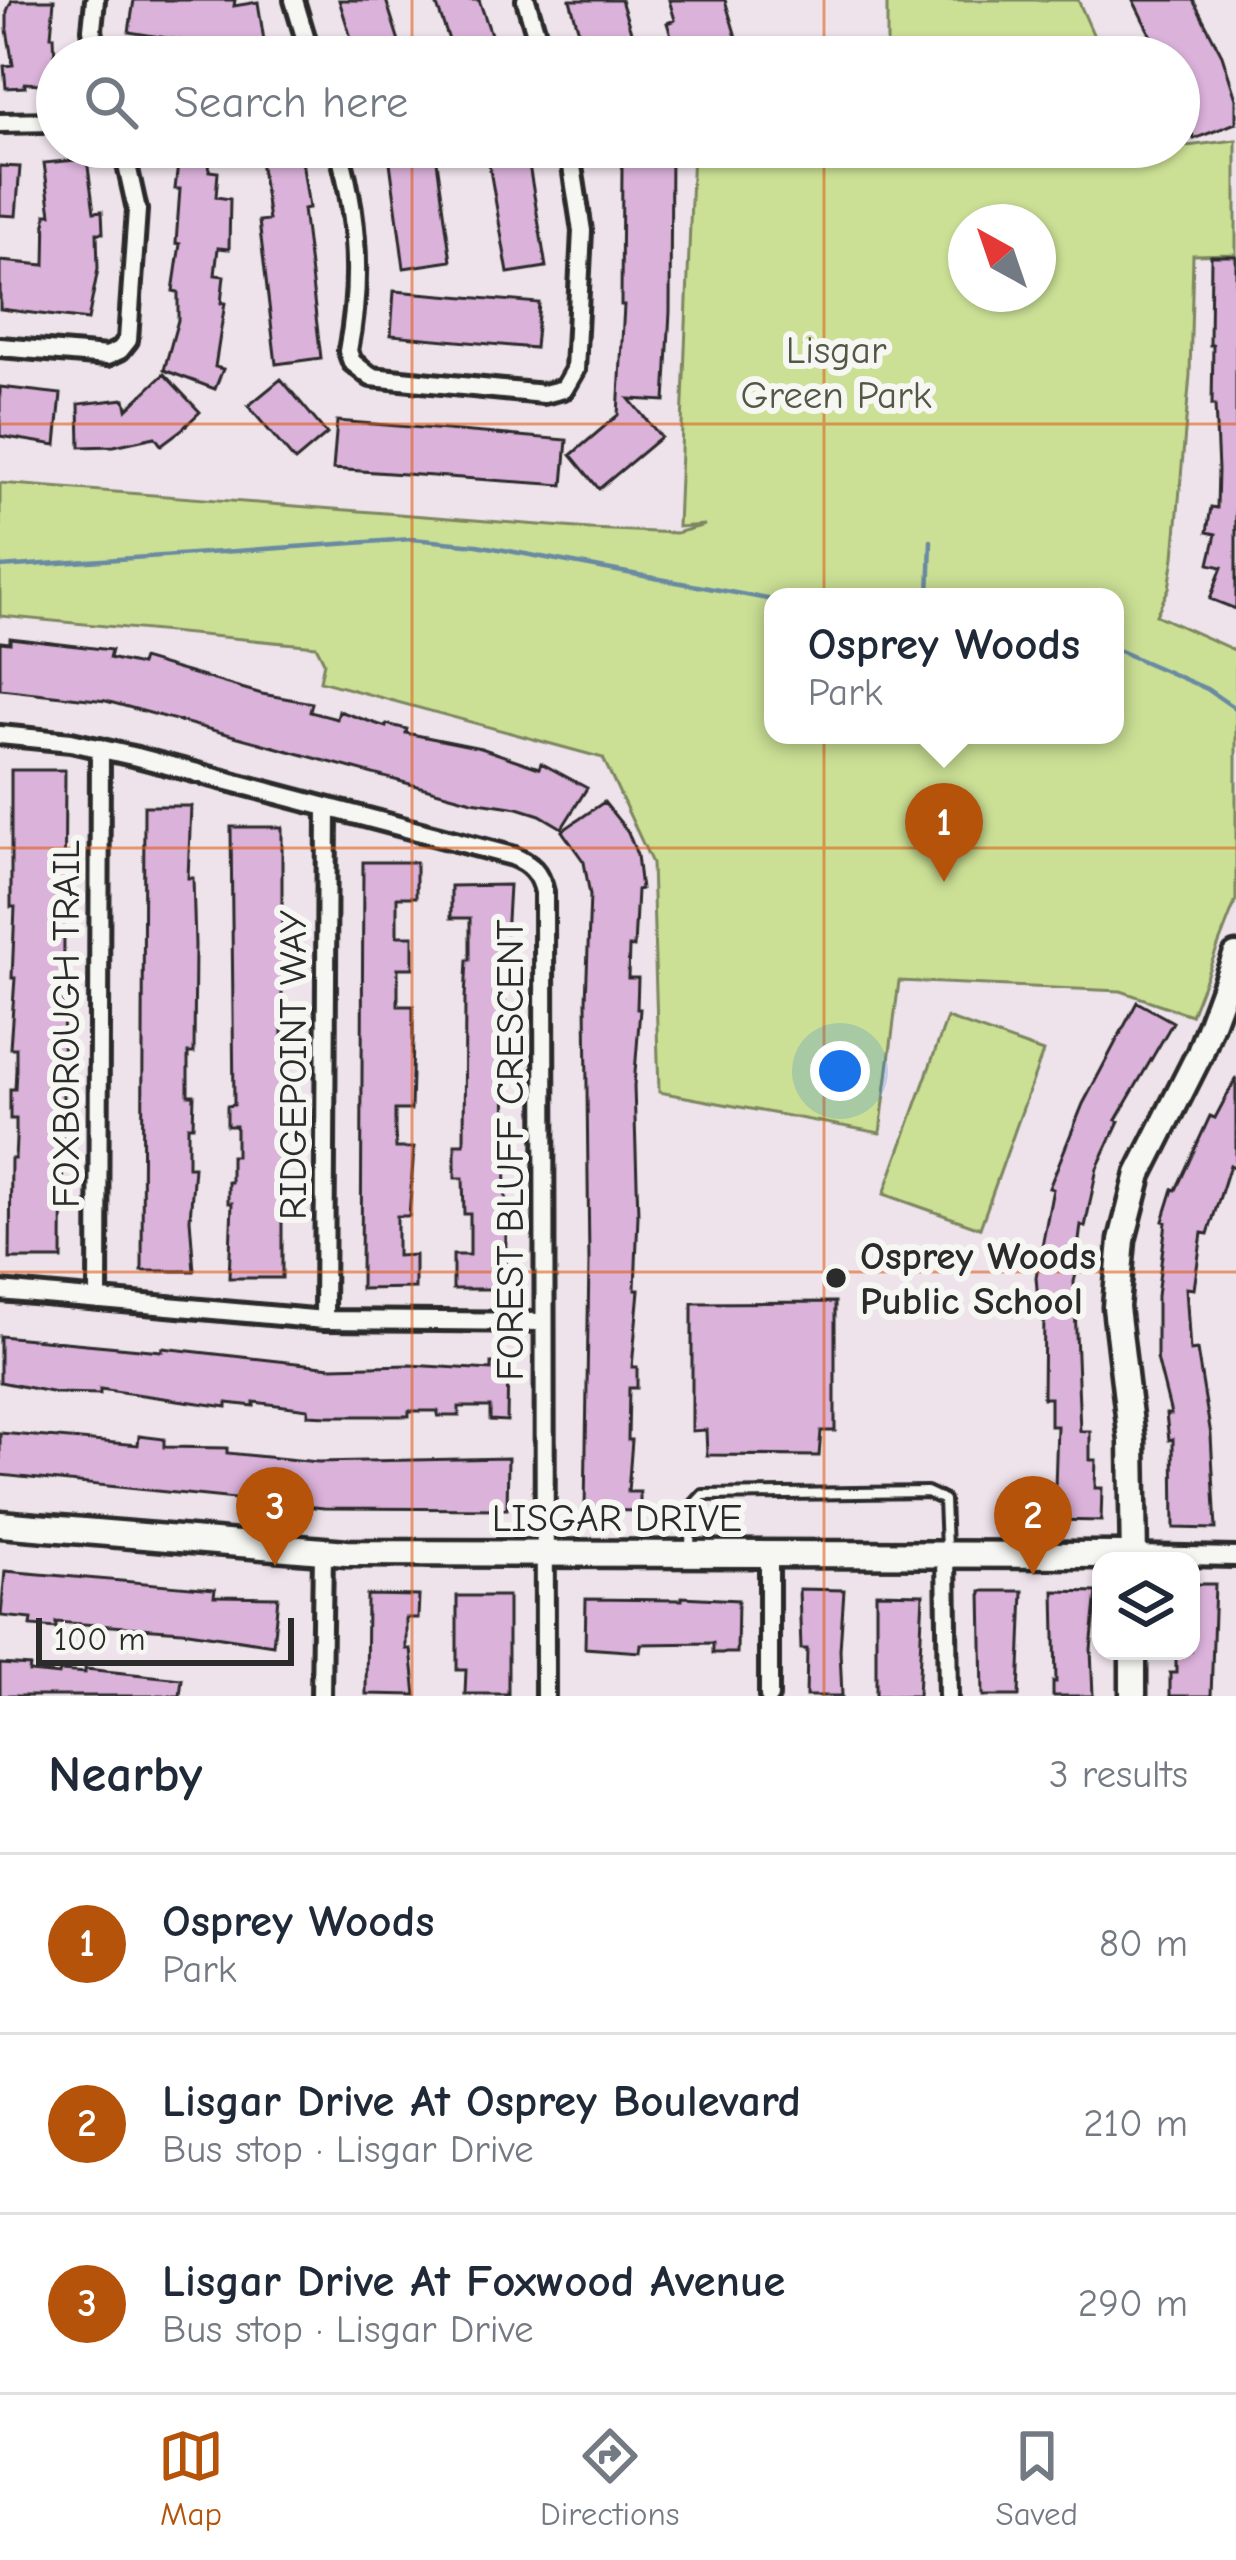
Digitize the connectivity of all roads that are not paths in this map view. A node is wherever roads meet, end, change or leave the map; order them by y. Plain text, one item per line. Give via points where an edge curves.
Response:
1 (95, 0) edge
2 (294, 0) edge
3 (526, 0) edge
4 (93, 36) edge
5 (305, 36) edge
6 (537, 36) edge
7 (36, 123) edge
8 (0, 124) edge
9 (128, 168) edge
10 (344, 168) edge
11 (572, 168) edge
12 (0, 347) edge
13 (0, 735) edge
14 (100, 748) junction
15 (327, 809) junction
16 (1236, 956) edge
17 (0, 1291) edge
18 (98, 1300) junction
19 (324, 1321) junction
20 (542, 1322) junction
21 (0, 1524) edge
22 (323, 1552) junction
23 (1134, 1552) edge
24 (544, 1554) junction
25 (690, 1554) junction
26 (769, 1555) junction
27 (946, 1556) junction
28 (1200, 1557) edge
29 (1236, 1557) edge
30 (1092, 1558) edge
31 (1133, 1660) edge
32 (321, 1696) edge
33 (544, 1696) edge
34 (769, 1696) edge
35 (947, 1696) edge
36 (1132, 1696) edge

1 - 4 street
2 - 5 street
3 - 6 street
7 - 8 street
9 - 12 street via 137,210 128,340 107,356
10 - 11 street via 358,237 352,362 371,377 544,394 564,388 574,370 582,231
13 - 14 street, FOREST BLUFF CRESCENT
14 - 15 street, FOREST BLUFF CRESCENT
14 - 18 street, FOXBOROUGH TRAIL
15 - 19 street, RIDGEPOINT WAY
15 - 20 street, FOREST BLUFF CRESCENT via 512,856 542,884
16 - 23 street via 1200,1053 1147,1156 1122,1240 1116,1307 1132,1441
17 - 18 street
18 - 19 street
19 - 20 street
20 - 24 street, FOREST BLUFF CRESCENT
21 - 22 street, LISGAR DRIVE
22 - 24 street, LISGAR DRIVE
22 - 32 street
24 - 25 street, LISGAR DRIVE
24 - 33 street, FOREST BLUFF CRESCENT
25 - 26 street, LISGAR DRIVE
25 - 27 lane via 689,1514 703,1495 927,1492 944,1500
26 - 27 street, LISGAR DRIVE
26 - 34 street
27 - 30 street, LISGAR DRIVE
27 - 35 street
28 - 29 street, LISGAR DRIVE
31 - 36 street

